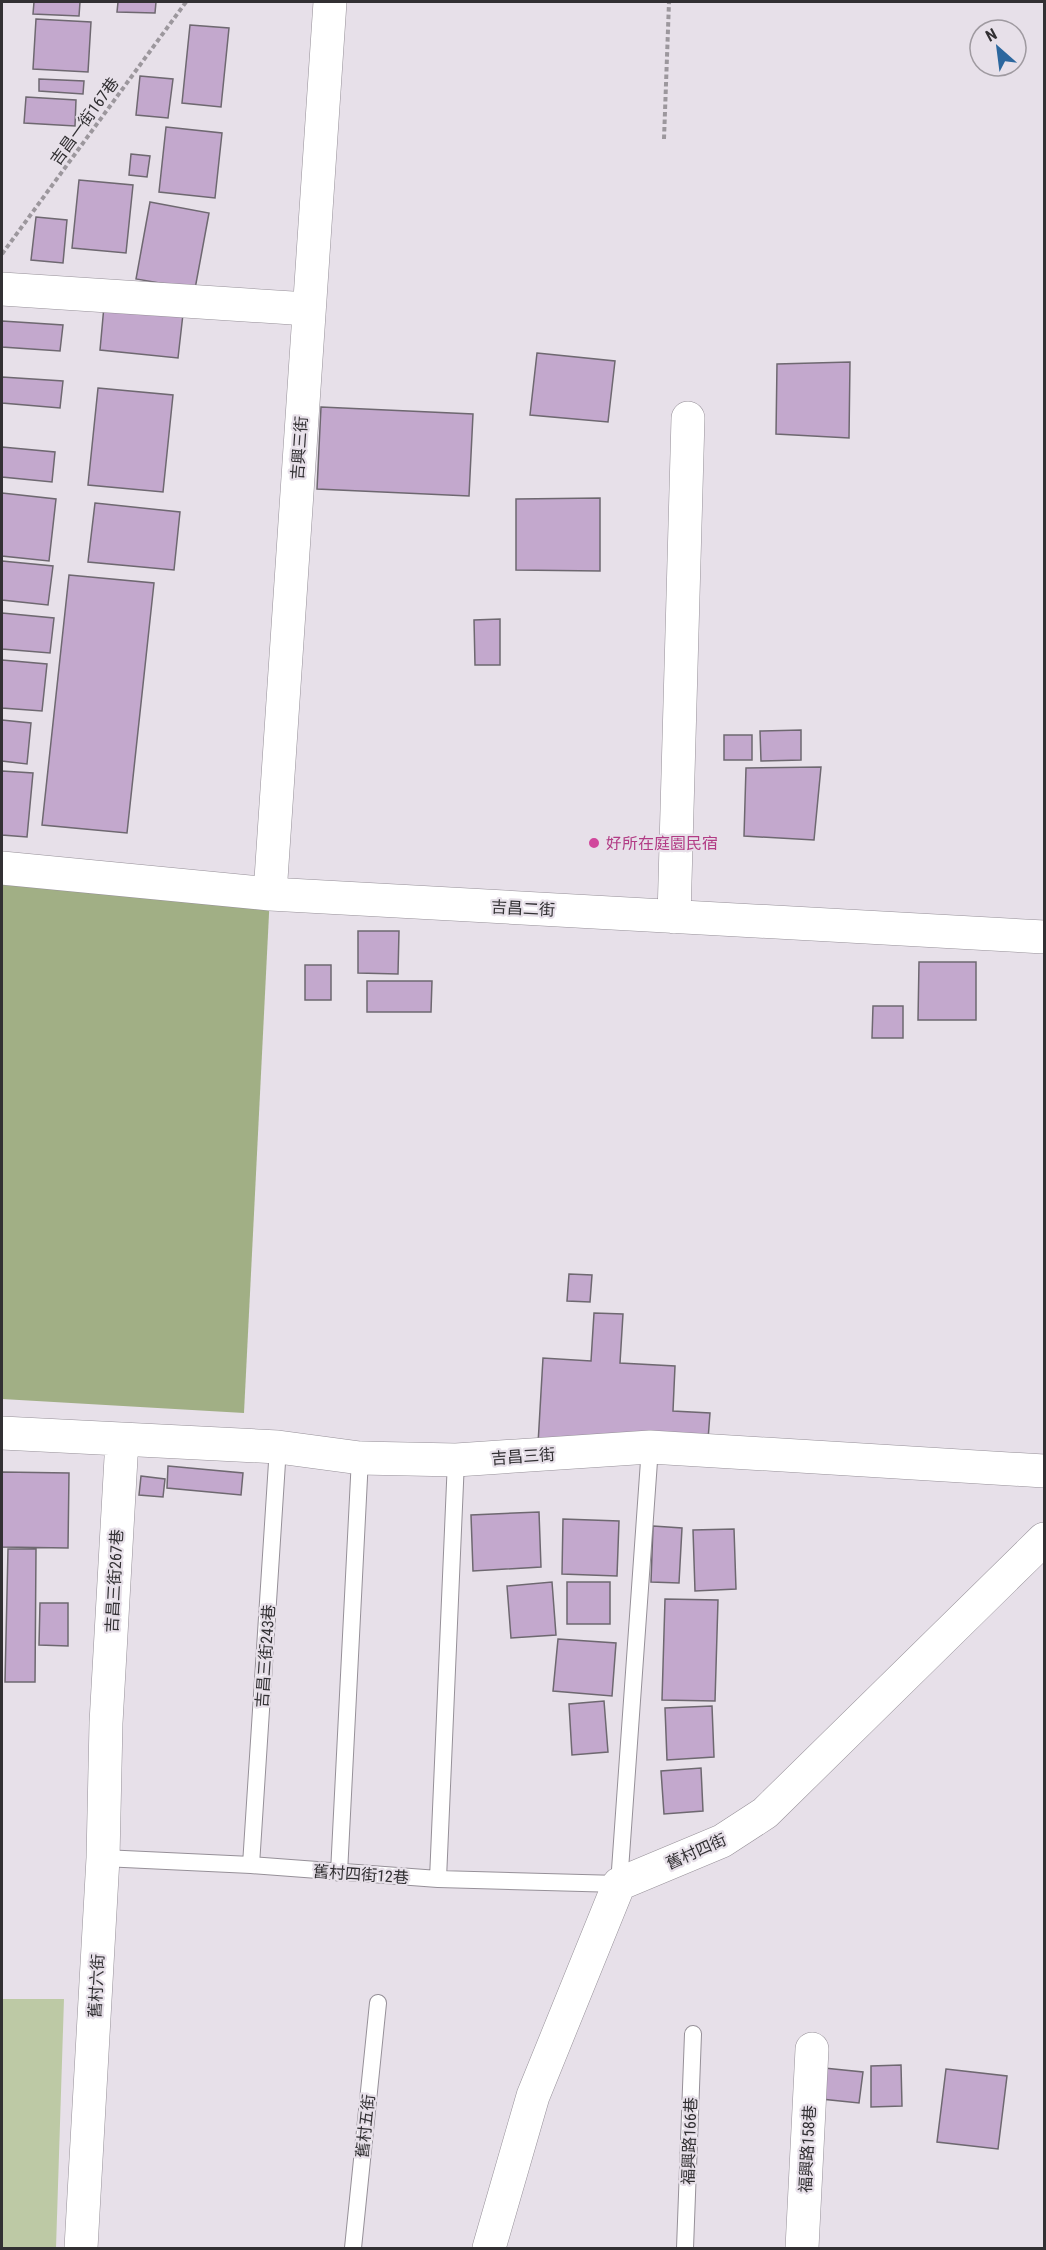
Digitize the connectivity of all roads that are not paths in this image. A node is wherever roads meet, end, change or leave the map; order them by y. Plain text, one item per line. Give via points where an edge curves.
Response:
1 (330, 2) edge
2 (2, 289) edge
3 (308, 309) junction
4 (688, 418) dead end
5 (2, 868) edge
6 (270, 894) junction
7 (674, 917) junction
8 (1044, 937) edge
9 (2, 1433) edge
10 (122, 1440) junction
11 (278, 1447) junction
12 (650, 1447) junction
13 (360, 1458) junction
14 (456, 1460) junction
15 (1044, 1471) edge
16 (1044, 1539) edge
17 (106, 1723) joint
18 (103, 1858) junction
19 (251, 1865) junction
20 (339, 1873) junction
21 (438, 1880) junction
22 (619, 1884) junction
23 (378, 2002) dead end
24 (693, 2034) dead end
25 (812, 2049) dead end
26 (81, 2248) edge
27 (353, 2248) edge
28 (489, 2248) edge
29 (686, 2248) edge
30 (802, 2248) edge

1 - 3 street, 吉興三街
2 - 3 street
3 - 6 street, 吉興三街
4 - 7 street
5 - 6 street, 吉昌二街
6 - 7 street, 吉昌二街
7 - 8 street, 吉昌二街
9 - 10 street, 吉昌三街
10 - 11 street, 吉昌三街
10 - 17 street, 吉昌三街267巷
11 - 13 street, 吉昌三街
11 - 19 lane, 吉昌三街243巷
12 - 14 street, 吉昌三街
12 - 15 street, 吉昌三街
12 - 22 lane
13 - 14 street, 吉昌三街
13 - 20 lane
14 - 21 lane
16 - 22 street, 舊村四街 via 765,1813 722,1841
17 - 18 street, 舊村六街
18 - 19 lane, 舊村四街12巷
18 - 26 street, 舊村六街
19 - 20 lane, 舊村四街12巷
20 - 21 lane, 舊村四街12巷
21 - 22 lane, 舊村四街12巷
22 - 28 street via 533,2096
23 - 27 lane, 舊村五街
24 - 29 lane, 福興路166巷
25 - 30 street, 福興路158巷

